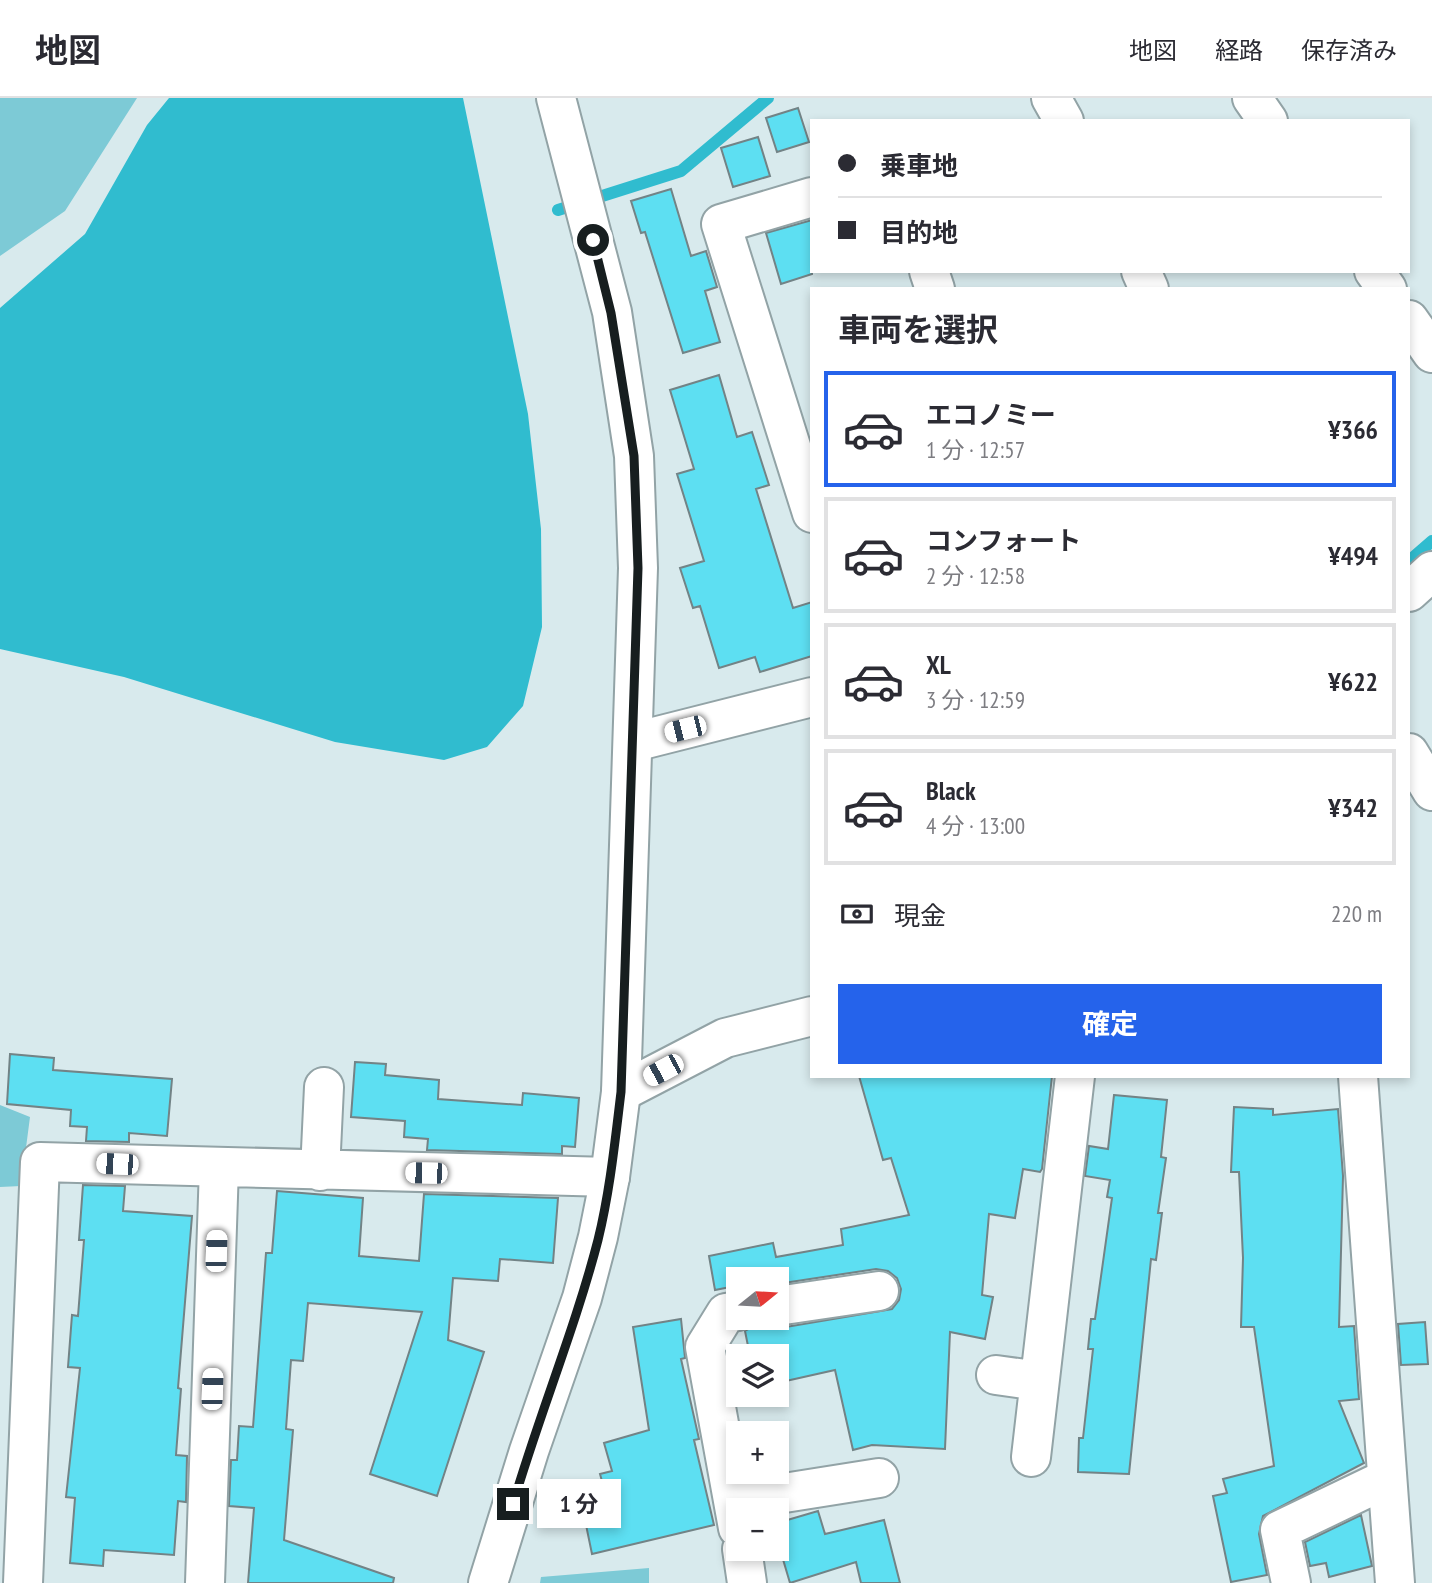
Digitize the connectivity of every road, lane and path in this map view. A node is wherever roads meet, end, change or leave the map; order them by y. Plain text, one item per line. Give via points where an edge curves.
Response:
1 (556, 98) edge
2 (1252, 98) edge
3 (1267, 119) edge
4 (810, 198) edge
5 (1410, 321) edge
6 (1432, 353) edge
7 (810, 507) edge
8 (1432, 571) edge
9 (1410, 591) edge
10 (810, 698) edge
11 (634, 742) junction
12 (1410, 755) edge
13 (1432, 791) edge
14 (810, 1017) edge
15 (1074, 1078) edge
16 (1358, 1078) edge
17 (324, 1087) dead end
18 (621, 1092) junction
19 (219, 1167) junction
20 (320, 1171) junction
21 (611, 1177) junction
22 (879, 1291) dead end
23 (789, 1304) edge
24 (726, 1313) edge
25 (996, 1375) dead end
26 (1039, 1381) junction
27 (15, 1401) edge
28 (1031, 1457) dead end
29 (879, 1478) dead end
30 (1386, 1479) junction
31 (733, 1498) edge
32 (789, 1501) edge
33 (744, 1561) edge
34 (23, 1583) edge
35 (205, 1583) edge
36 (488, 1583) edge
37 (747, 1583) edge
38 (1291, 1583) edge
39 (1395, 1583) edge

1 - 11 street via 611,313 634,456 638,568
2 - 3 street
4 - 7 street via 721,224
5 - 6 street
8 - 9 street
10 - 11 street
11 - 18 street
12 - 13 street
14 - 18 street via 725,1038
15 - 26 street
16 - 30 street
17 - 20 street
18 - 21 street
19 - 20 street
19 - 27 street via 40,1162
19 - 35 street
20 - 21 street
21 - 36 street via 582,1298
22 - 23 street
24 - 31 street via 705,1347
25 - 26 street
26 - 28 street
27 - 34 street
29 - 32 street
30 - 38 street via 1280,1530
30 - 39 street
33 - 37 street

